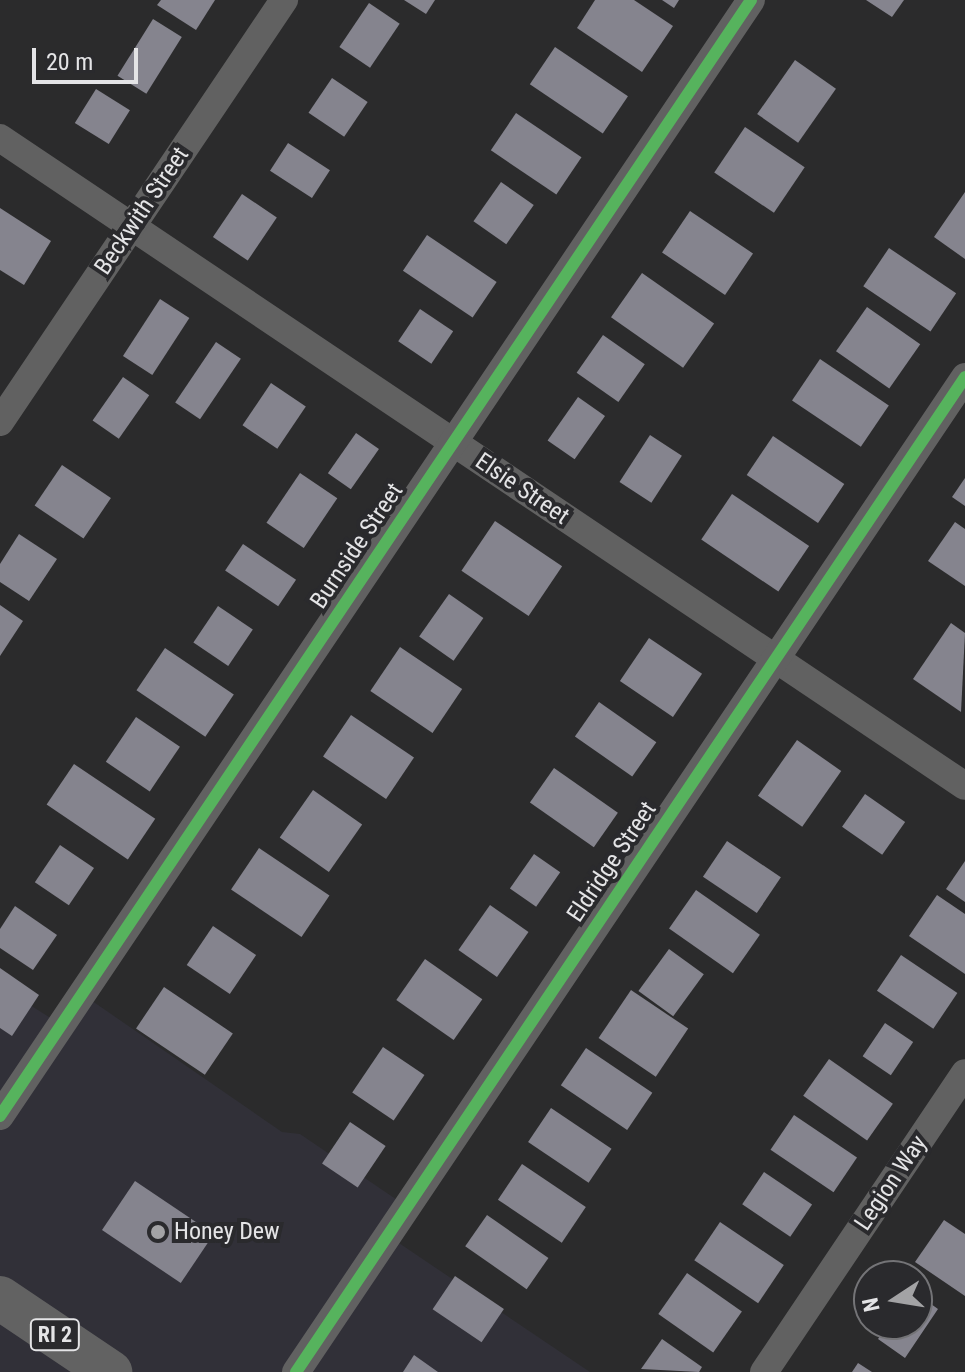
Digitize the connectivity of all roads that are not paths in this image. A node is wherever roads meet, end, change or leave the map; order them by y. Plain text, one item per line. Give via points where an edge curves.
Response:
1 (284, 0) edge
2 (751, 0) edge
3 (0, 138) edge
4 (132, 227) junction
5 (965, 377) edge
6 (0, 422) edge
7 (453, 443) junction
8 (775, 659) junction
9 (965, 786) edge
10 (965, 1073) edge
11 (0, 1116) edge
12 (0, 1298) edge
13 (110, 1372) edge
14 (296, 1372) edge
15 (764, 1372) edge

1 - 4 street, Beckwith Street
2 - 7 street, Burnside Street
3 - 4 street, Elsie Street
4 - 6 street, Beckwith Street
4 - 7 street, Elsie Street
5 - 8 street, Eldridge Street
7 - 8 street, Elsie Street
7 - 11 street, Burnside Street
8 - 9 street, Elsie Street
8 - 14 street, Eldridge Street
10 - 15 street, Legion Way
12 - 13 main road, RI 2

